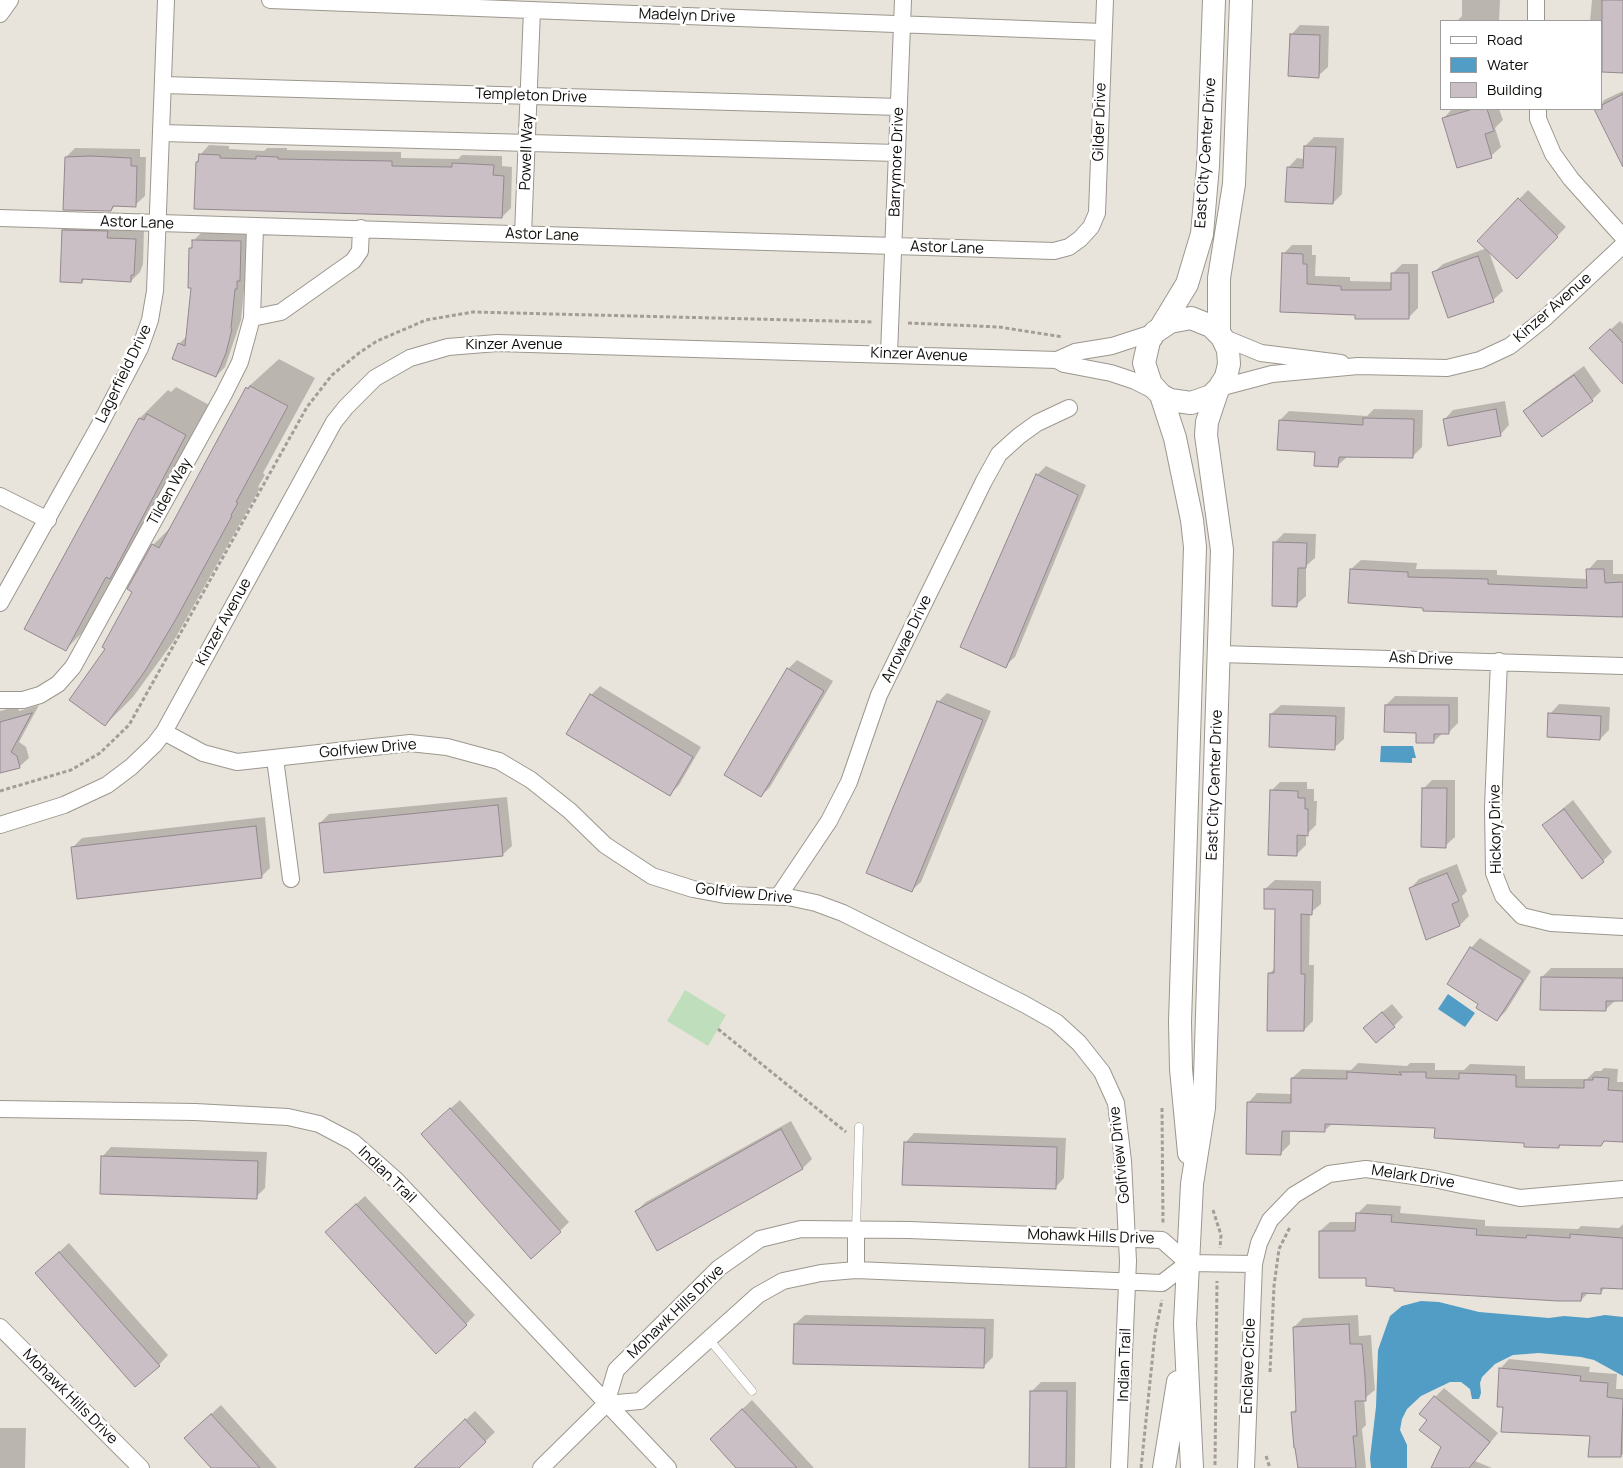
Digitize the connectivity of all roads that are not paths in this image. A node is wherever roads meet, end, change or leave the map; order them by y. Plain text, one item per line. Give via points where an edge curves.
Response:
1 (166, 0) edge
2 (270, 0) edge
3 (903, 0) edge
4 (1105, 0) edge
5 (1214, 0) edge
6 (1241, 0) edge
7 (1536, 0) edge
8 (532, 10) junction
9 (1536, 20) edge
10 (902, 24) junction
11 (1103, 32) junction
12 (164, 85) junction
13 (529, 96) junction
14 (899, 107) junction
15 (1538, 110) edge
16 (162, 134) junction
17 (527, 142) junction
18 (897, 153) junction
19 (0, 218) edge
20 (158, 224) junction
21 (255, 227) junction
22 (361, 228) junction
23 (523, 234) junction
24 (1623, 236) edge
25 (1080, 238) joint
26 (1623, 245) edge
27 (894, 246) junction
28 (252, 318) junction
29 (1158, 330) junction
30 (1220, 335) junction
31 (889, 354) junction
32 (1056, 360) junction
33 (1358, 366) junction
34 (1219, 389) junction
35 (1159, 394) junction
36 (1069, 408) dead end
37 (0, 496) edge
38 (48, 520) junction
39 (0, 603) edge
40 (1220, 654) junction
41 (1498, 661) junction
42 (1623, 666) edge
43 (0, 700) edge
44 (164, 732) junction
45 (275, 758) junction
46 (0, 825) edge
47 (291, 879) dead end
48 (778, 897) junction
49 (1623, 927) edge
50 (0, 1109) edge
51 (859, 1127) dead end
52 (1192, 1184) junction
53 (1623, 1189) edge
54 (856, 1230) junction
55 (1128, 1239) junction
56 (1128, 1261) joint
57 (1188, 1263) junction
58 (1254, 1264) junction
59 (856, 1270) junction
60 (1128, 1281) junction
61 (0, 1327) edge
62 (708, 1338) junction
63 (1185, 1346) junction
64 (752, 1391) dead end
65 (606, 1404) junction
66 (140, 1468) edge
67 (541, 1468) edge
68 (668, 1468) edge
69 (1119, 1468) edge
70 (1164, 1468) edge
71 (1192, 1468) edge
72 (1246, 1468) edge

1 - 12 street, Lagerfield Drive
2 - 8 street, Madelyn Drive
3 - 10 street, Barrymore Drive
4 - 11 street, Gilder Drive
5 - 29 street, East City Center Drive via 1209,156 1202,234 1187,284
6 - 30 street, East City Center Drive via 1234,184 1219,278
7 - 9 street
8 - 10 street, Madelyn Drive
8 - 13 street, Powell Way
10 - 11 street, Madelyn Drive
10 - 14 street, Barrymore Drive
11 - 25 street, Gilder Drive via 1097,213
12 - 13 street, Templeton Drive
12 - 16 street, Lagerfield Drive
13 - 14 street, Templeton Drive
13 - 17 street, Powell Way
14 - 18 street, Barrymore Drive
15 - 24 street via 1538,119 1553,154 1571,179
16 - 17 street
16 - 20 street, Lagerfield Drive
17 - 18 street
17 - 23 street, Powell Way
18 - 27 street, Barrymore Drive
19 - 20 street, Astor Lane
20 - 21 street, Astor Lane
20 - 38 street, Lagerfield Drive via 155,291 150,320 140,348
21 - 22 street, Astor Lane
21 - 28 street, Tilden Way
22 - 23 street, Astor Lane
22 - 28 street via 360,251 353,261 281,312
23 - 27 street, Astor Lane
25 - 27 street, Astor Lane via 1069,247 1054,251
26 - 33 street, Kinzer Avenue via 1545,318 1510,346 1480,360 1447,368
27 - 31 street, Barrymore Drive
28 - 43 street, Tilden Way via 240,362 224,394 73,667 58,684 40,695 23,700
29 - 30 street via 1175,320 1191,318 1206,323
29 - 32 street, Kinzer Avenue via 1119,345 1076,352
29 - 35 street via 1149,341 1144,363 1150,384
30 - 33 street, Kinzer Avenue via 1262,353
30 - 34 street via 1228,350 1229,364
31 - 32 street, Kinzer Avenue
31 - 44 street, Kinzer Avenue via 473,344 429,352 390,368 359,393 334,422
32 - 35 street, Kinzer Avenue via 1111,373
33 - 34 street, Kinzer Avenue via 1272,374
34 - 35 street via 1201,401 1191,403 1170,400
34 - 40 street, East City Center Drive via 1207,422 1206,435 1222,544
35 - 52 street, East City Center Drive via 1182,468 1195,547 1180,1022 1180,1069
36 - 48 street, Arrowae Drive via 1037,423 999,454 879,695 849,782 829,821
37 - 38 street
38 - 39 street, Lagerfield Drive
40 - 41 street, Ash Drive
40 - 52 street, East City Center Drive via 1204,1108
41 - 42 street, Ash Drive
41 - 49 street, Hickory Drive via 1494,872 1503,896 1522,916 1551,923
44 - 45 street, Golfview Drive via 202,753 227,761
44 - 46 street, Kinzer Avenue via 131,767 107,785 64,804
45 - 47 street
45 - 48 street, Golfview Drive via 410,743 447,747 499,761 531,780 605,845 652,876 725,895
48 - 55 street, Golfview Drive via 816,903 843,913 1024,1004 1056,1022 1080,1043 1102,1072 1116,1103
50 - 65 street, Indian Trail via 204,1112 288,1117 319,1124 353,1142 396,1180
51 - 54 lane
52 - 57 street, East City Center Drive
53 - 58 street, Melark Drive via 1520,1198 1366,1169 1329,1174 1294,1195 1270,1220
54 - 55 street, Mohawk Hills Drive
54 - 59 street
54 - 65 street, Mohawk Hills Drive via 801,1230 760,1239 725,1263 616,1370
55 - 56 street, Golfview Drive
55 - 57 street, Mohawk Hills Drive via 1162,1240
56 - 60 street, Indian Trail
57 - 58 street
57 - 60 street via 1162,1283
57 - 63 street, East City Center Drive
58 - 72 street, Enclave Circle
59 - 60 street
59 - 62 street via 783,1281 758,1295
60 - 69 street, Indian Trail
61 - 66 street, Mohawk Hills Drive
62 - 64 lane
62 - 65 street via 640,1401
63 - 70 street, East City Center Drive
63 - 71 street, East City Center Drive
65 - 67 street, Mohawk Hills Drive
65 - 68 street, Indian Trail

